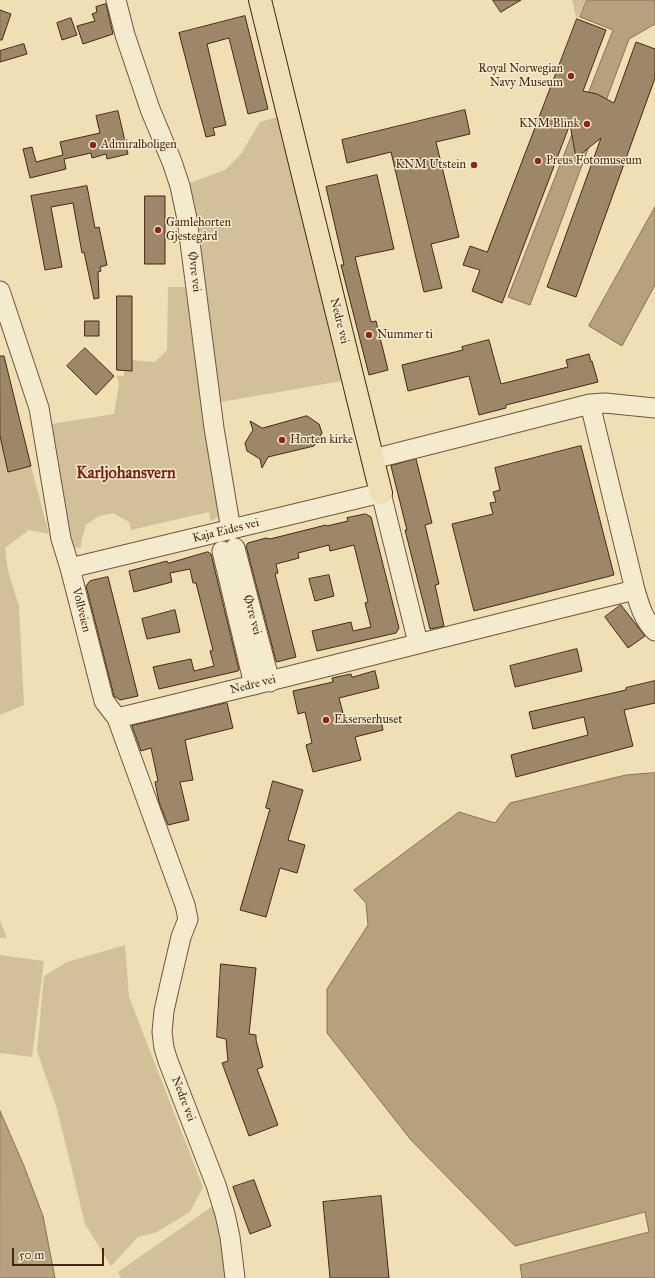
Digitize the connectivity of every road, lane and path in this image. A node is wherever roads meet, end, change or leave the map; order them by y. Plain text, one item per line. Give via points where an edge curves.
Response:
1 (116, 0) edge
2 (260, 0) edge
3 (0, 291) edge
4 (590, 404) junction
5 (655, 408) edge
6 (373, 459) junction
7 (381, 493) junction
8 (229, 543) junction
9 (70, 568) junction
10 (635, 590) junction
11 (655, 631) edge
12 (418, 643) junction
13 (262, 683) junction
14 (117, 718) junction
15 (188, 919) joint
16 (235, 1278) edge

1 - 8 street, Øvre vei via 150,109 172,162 187,218
2 - 6 main road, Nedre vei
3 - 9 street, Vollveien via 39,408 61,539
4 - 5 street
4 - 6 street
4 - 10 street
6 - 7 main road, Nedre vei
7 - 8 street, Kaja Eides vei
7 - 12 street, Nedre vei
8 - 9 street, Kaja Eides vei
8 - 13 street, Øvre vei
9 - 14 street, Vollveien via 104,700
10 - 11 street via 642,615
10 - 12 street, Nedre vei
12 - 13 street, Nedre vei
13 - 14 street, Nedre vei
14 - 15 street, Vollveien
15 - 16 street, Nedre vei via 181,937 164,1011 164,1048 225,1214

